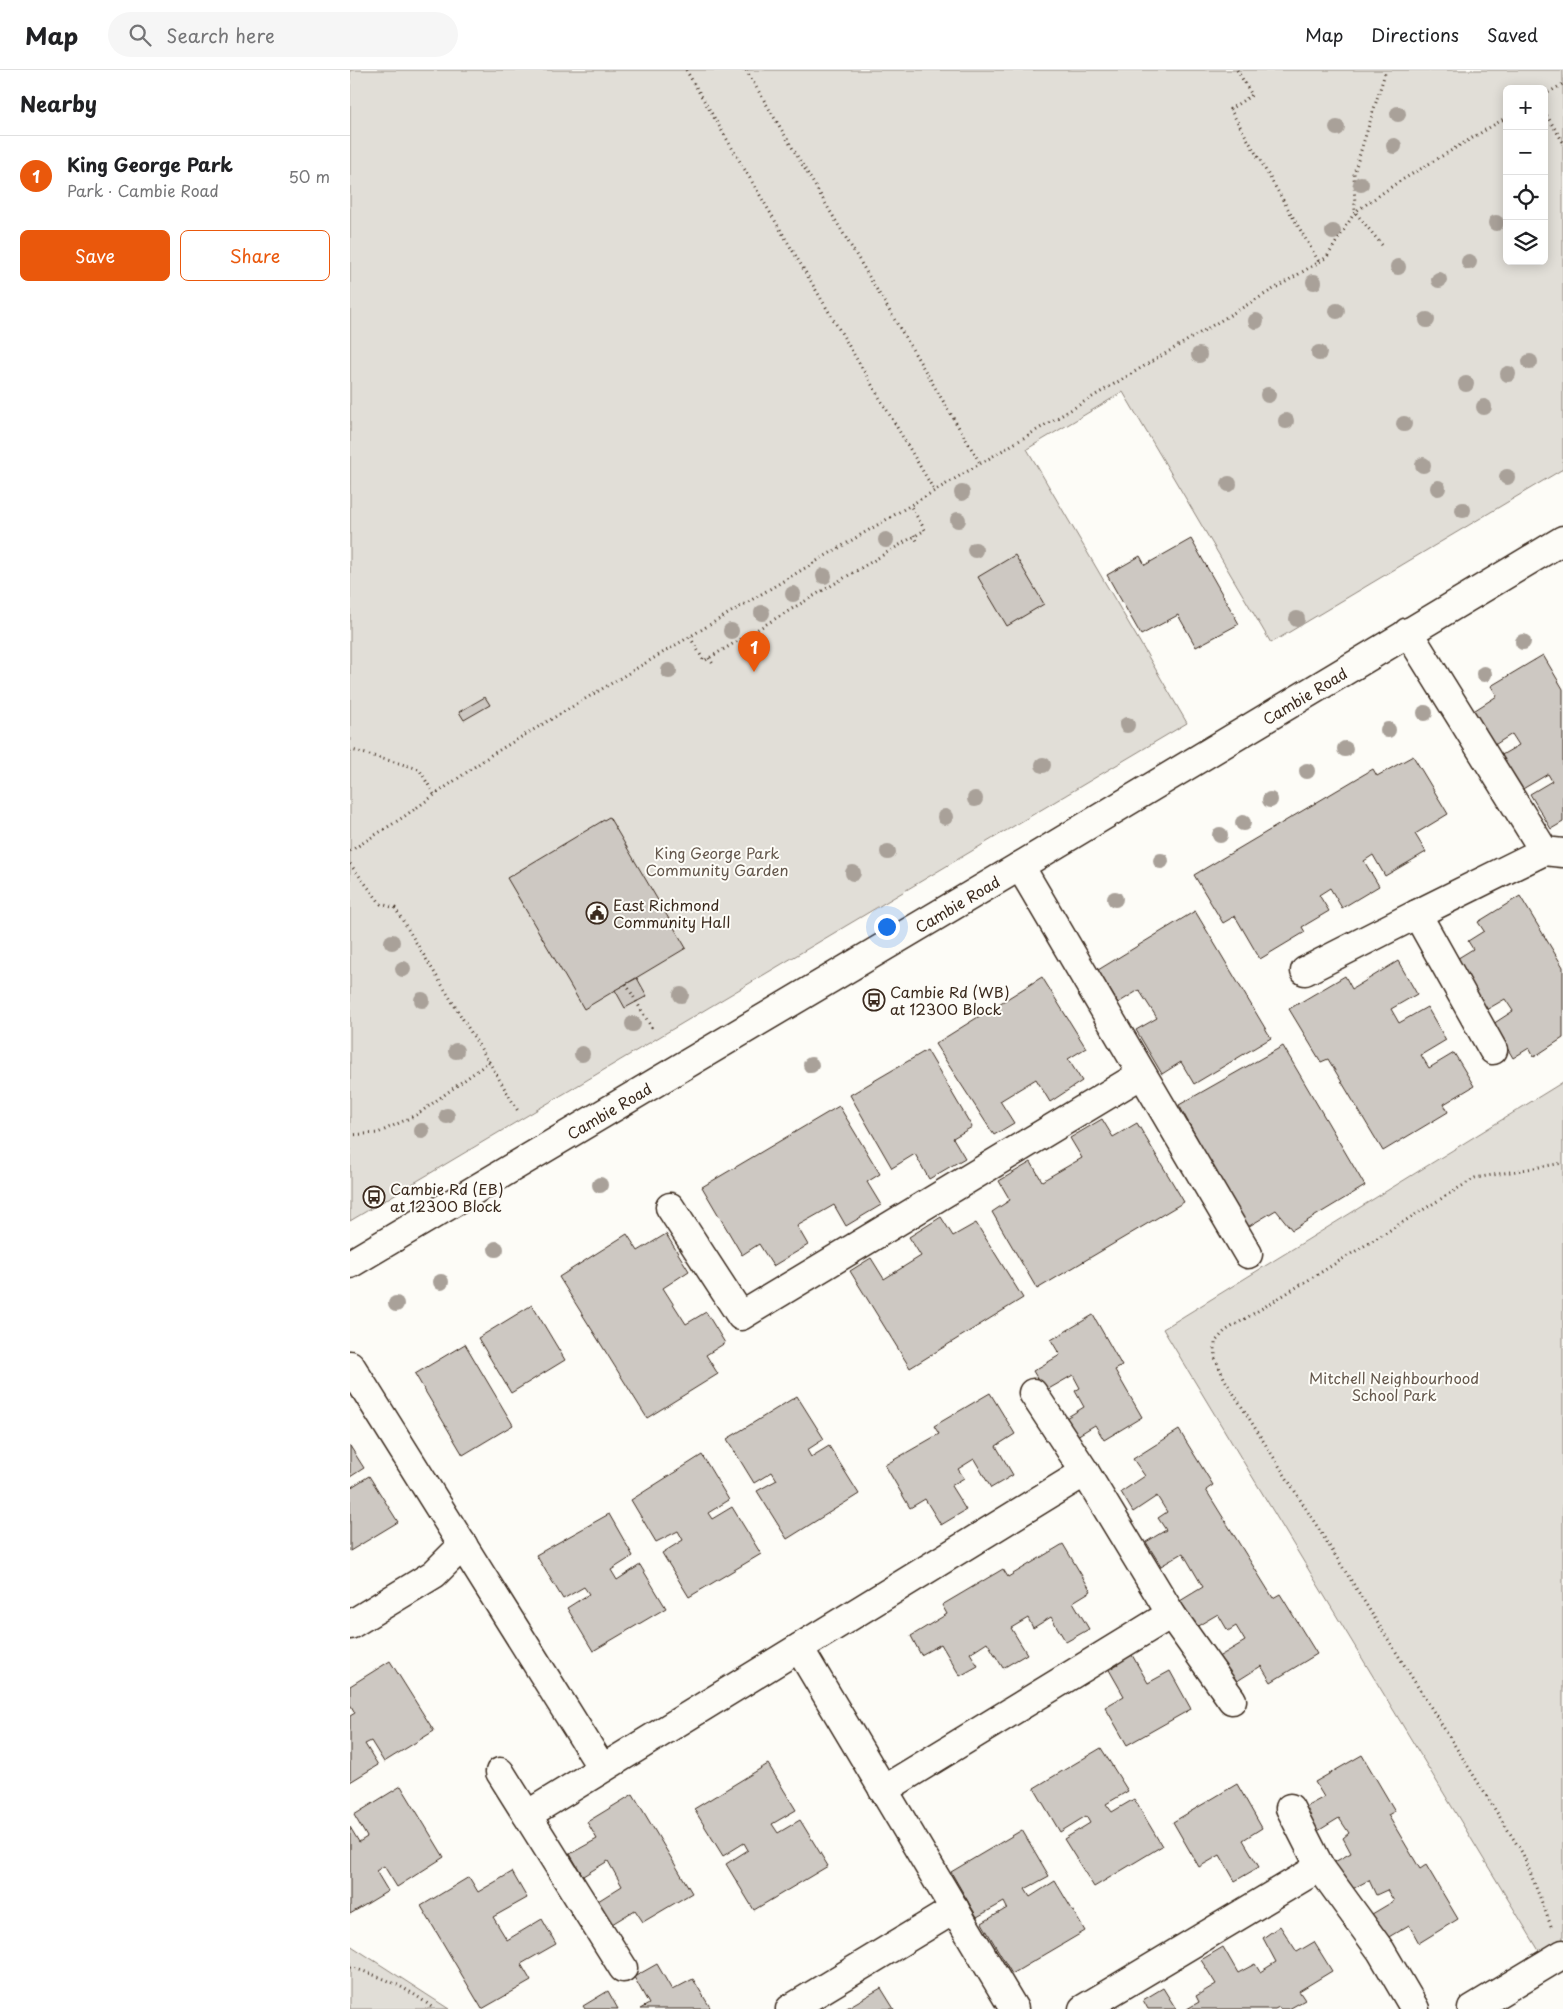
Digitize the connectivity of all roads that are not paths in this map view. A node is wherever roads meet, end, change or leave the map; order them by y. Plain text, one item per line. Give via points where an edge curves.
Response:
1 (1563, 540) edge
2 (1408, 632) junction
3 (1553, 852) edge
4 (1020, 866) junction
5 (1417, 914) junction
6 (1305, 971) dead end
7 (1494, 1050) dead end
8 (1142, 1074) junction
9 (670, 1207) dead end
10 (1248, 1254) dead end
11 (350, 1264) edge
12 (350, 1365) edge
13 (1033, 1393) dead end
14 (1085, 1472) junction
15 (463, 1546) junction
16 (1171, 1614) junction
17 (350, 1625) edge
18 (799, 1648) junction
19 (1232, 1700) dead end
20 (602, 1768) junction
21 (500, 1772) dead end
22 (883, 1790) junction
23 (1290, 1808) dead end
24 (527, 1815) junction
25 (1320, 1867) junction
26 (955, 1909) junction
27 (1563, 1954) edge
28 (623, 1968) dead end
29 (790, 2009) edge
30 (1014, 2009) edge
31 (1083, 2009) edge
32 (1414, 2009) edge
33 (1472, 2009) edge

1 - 2 main road, Cambie Road
2 - 3 main road
2 - 4 main road, Cambie Road
3 - 5 main road
4 - 8 main road
4 - 11 main road, Cambie Road
5 - 6 main road
5 - 7 main road
8 - 9 main road via 740,1316
8 - 10 main road
12 - 15 main road
13 - 14 main road
14 - 16 main road
14 - 18 main road
15 - 17 main road via 434,1574
15 - 20 main road
16 - 19 main road
16 - 22 main road
18 - 20 main road
18 - 22 main road
20 - 24 main road
21 - 24 main road
22 - 26 main road
23 - 25 main road
24 - 28 main road
25 - 31 main road
25 - 32 main road via 1381,1951
26 - 29 main road
26 - 30 main road
27 - 33 main road

